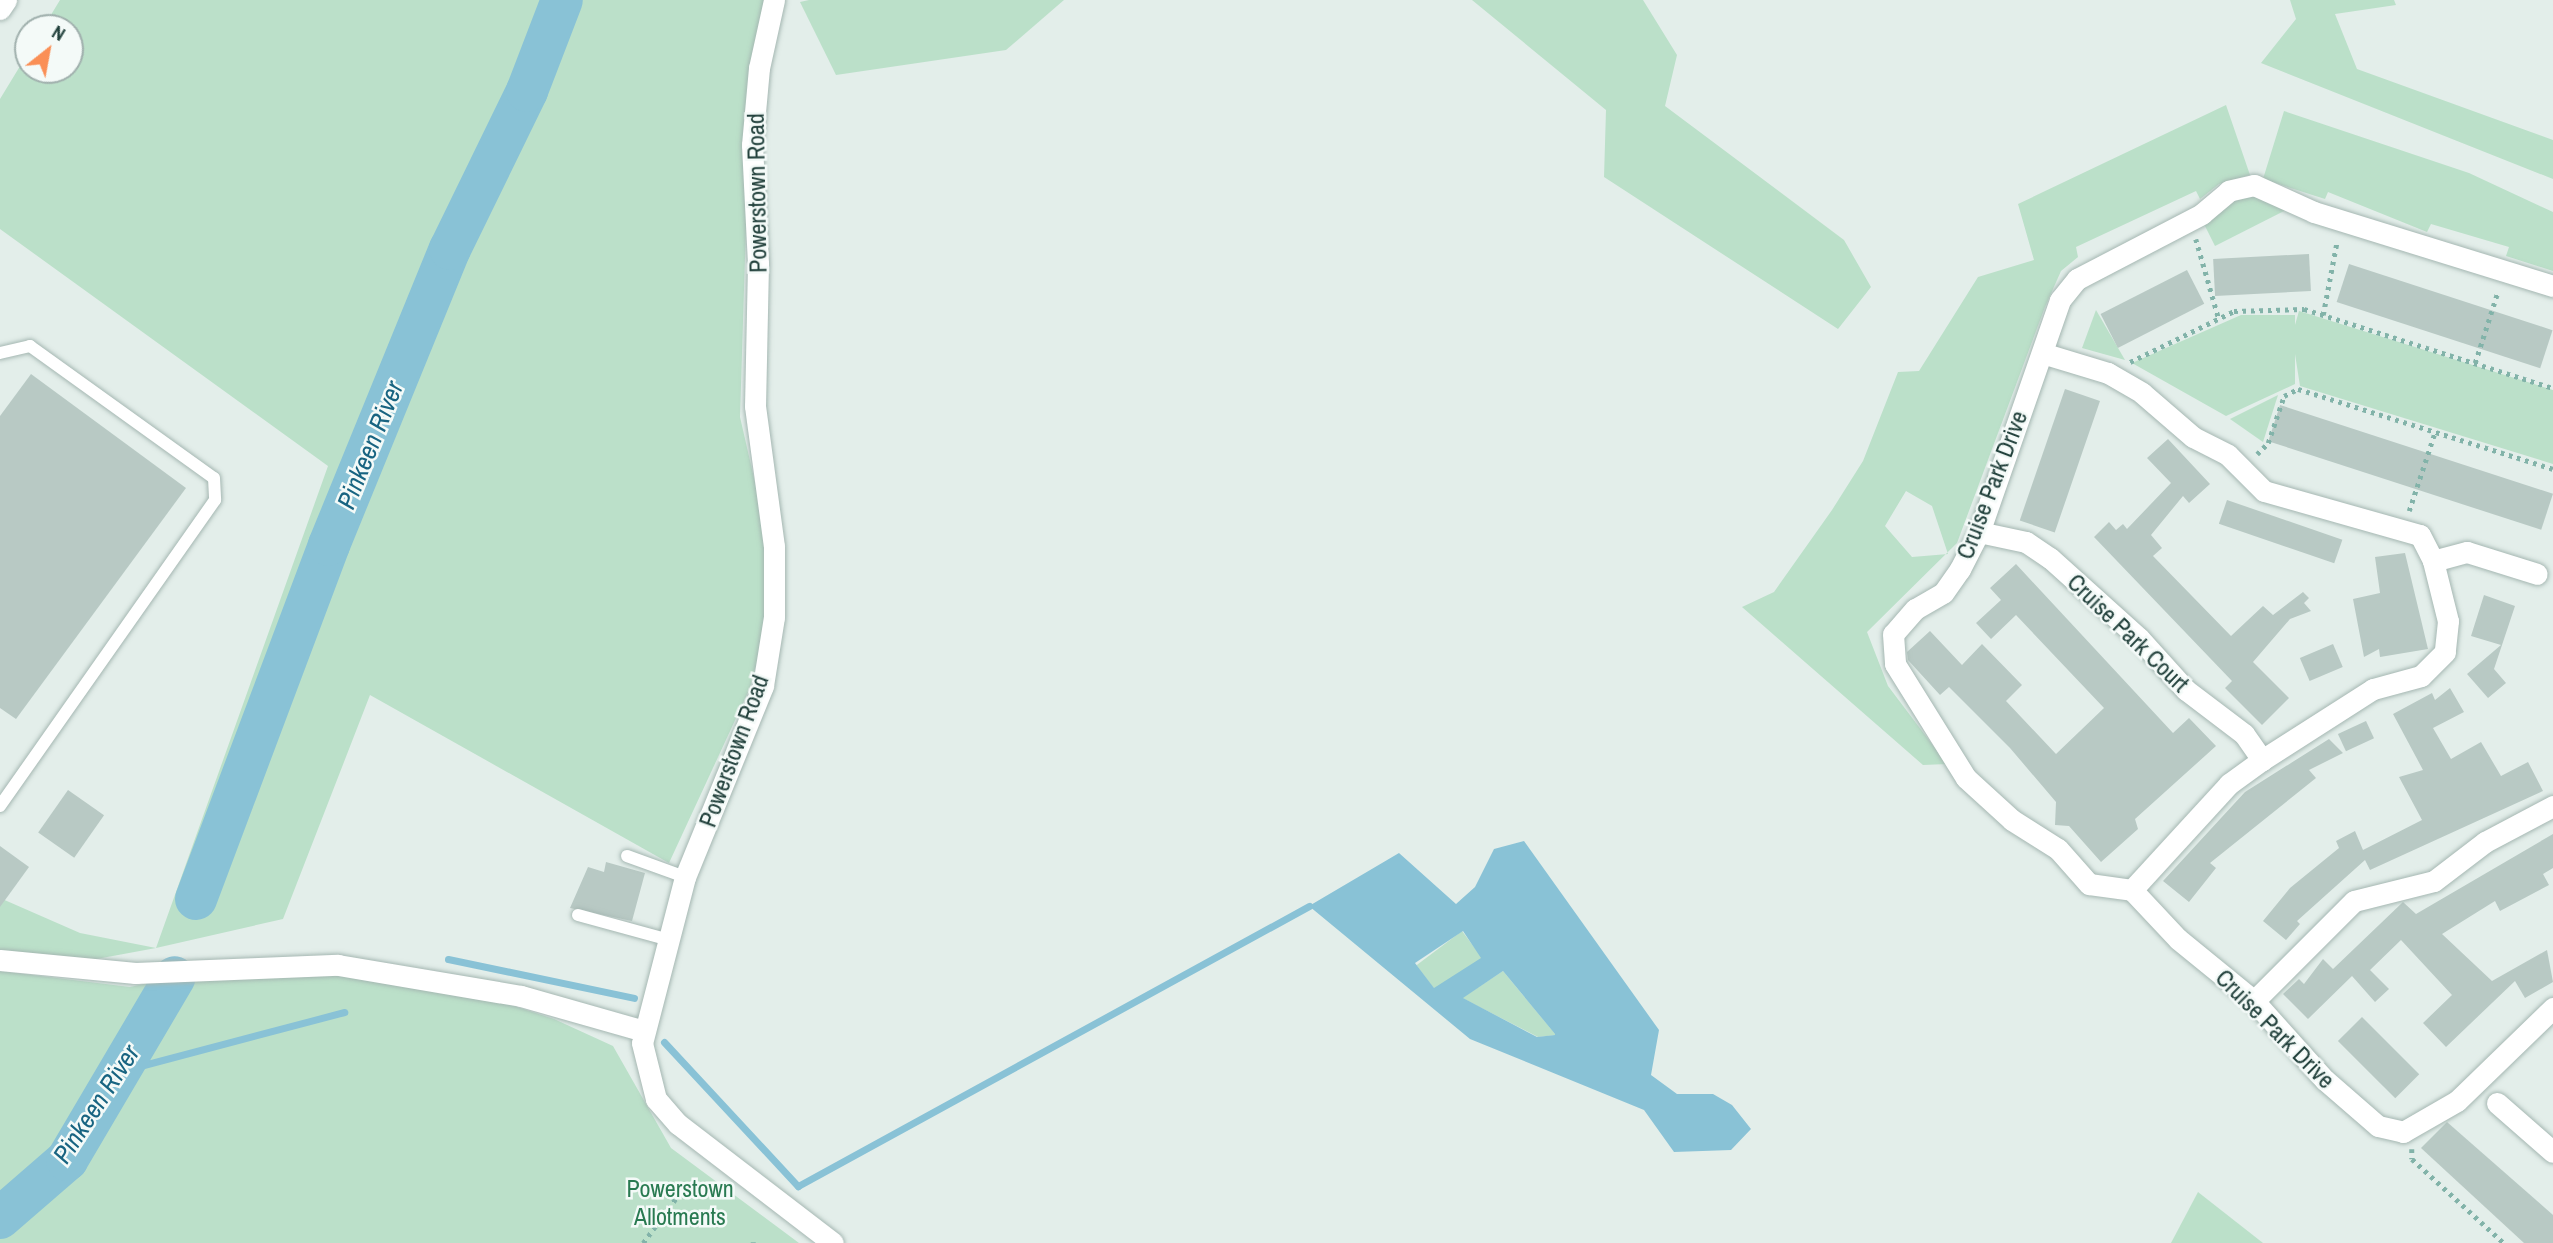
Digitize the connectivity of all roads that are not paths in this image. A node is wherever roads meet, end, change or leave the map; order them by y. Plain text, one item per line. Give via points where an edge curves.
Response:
1 (6, 0) edge
2 (774, 0) edge
3 (0, 9) edge
4 (2553, 286) edge
5 (2042, 353) junction
6 (0, 354) edge
7 (1979, 532) junction
8 (2433, 561) junction
9 (2537, 574) dead end
10 (2262, 760) junction
11 (0, 806) edge
12 (2553, 806) edge
13 (627, 856) dead end
14 (685, 877) junction
15 (2132, 890) junction
16 (578, 915) dead end
17 (666, 939) junction
18 (0, 960) edge
19 (2254, 1001) junction
20 (2553, 1008) edge
21 (644, 1031) junction
22 (2497, 1103) dead end
23 (2553, 1152) edge
24 (833, 1243) edge

1 - 3 street
2 - 14 street, Powerstown Road via 759,68 752,145 758,264 755,406 774,546 774,617 763,687
4 - 5 street, Cruise Park Drive via 2343,221 2254,185 2230,191 2188,221 2077,279 2060,300
5 - 7 street, Cruise Park Drive
5 - 8 street via 2120,380 2193,438 2228,455 2264,491 2361,522 2403,528 2420,536
6 - 11 lane via 30,346 214,478 215,500
7 - 10 street, Cruise Park Court via 2026,542 2050,558 2139,638 2186,690 2244,734
7 - 15 street, Cruise Park Drive via 1943,593 1915,609 1893,634 1895,664 1966,778 2012,820 2058,849 2089,884
8 - 9 street via 2449,552 2467,552
8 - 10 street via 2448,621 2445,652 2421,676 2373,689
10 - 15 street via 2229,784
12 - 19 street via 2485,842 2434,881 2354,901
13 - 14 lane
14 - 17 street, Powerstown Road
15 - 19 street, Cruise Park Drive via 2178,939
16 - 17 lane
17 - 21 street, Powerstown Road
18 - 21 street via 135,973 338,965 521,996
19 - 20 street, Cruise Park Drive via 2325,1080 2378,1126 2403,1132 2457,1101
21 - 24 street, Powerstown Road via 646,1076 670,1116 711,1154
22 - 23 street

